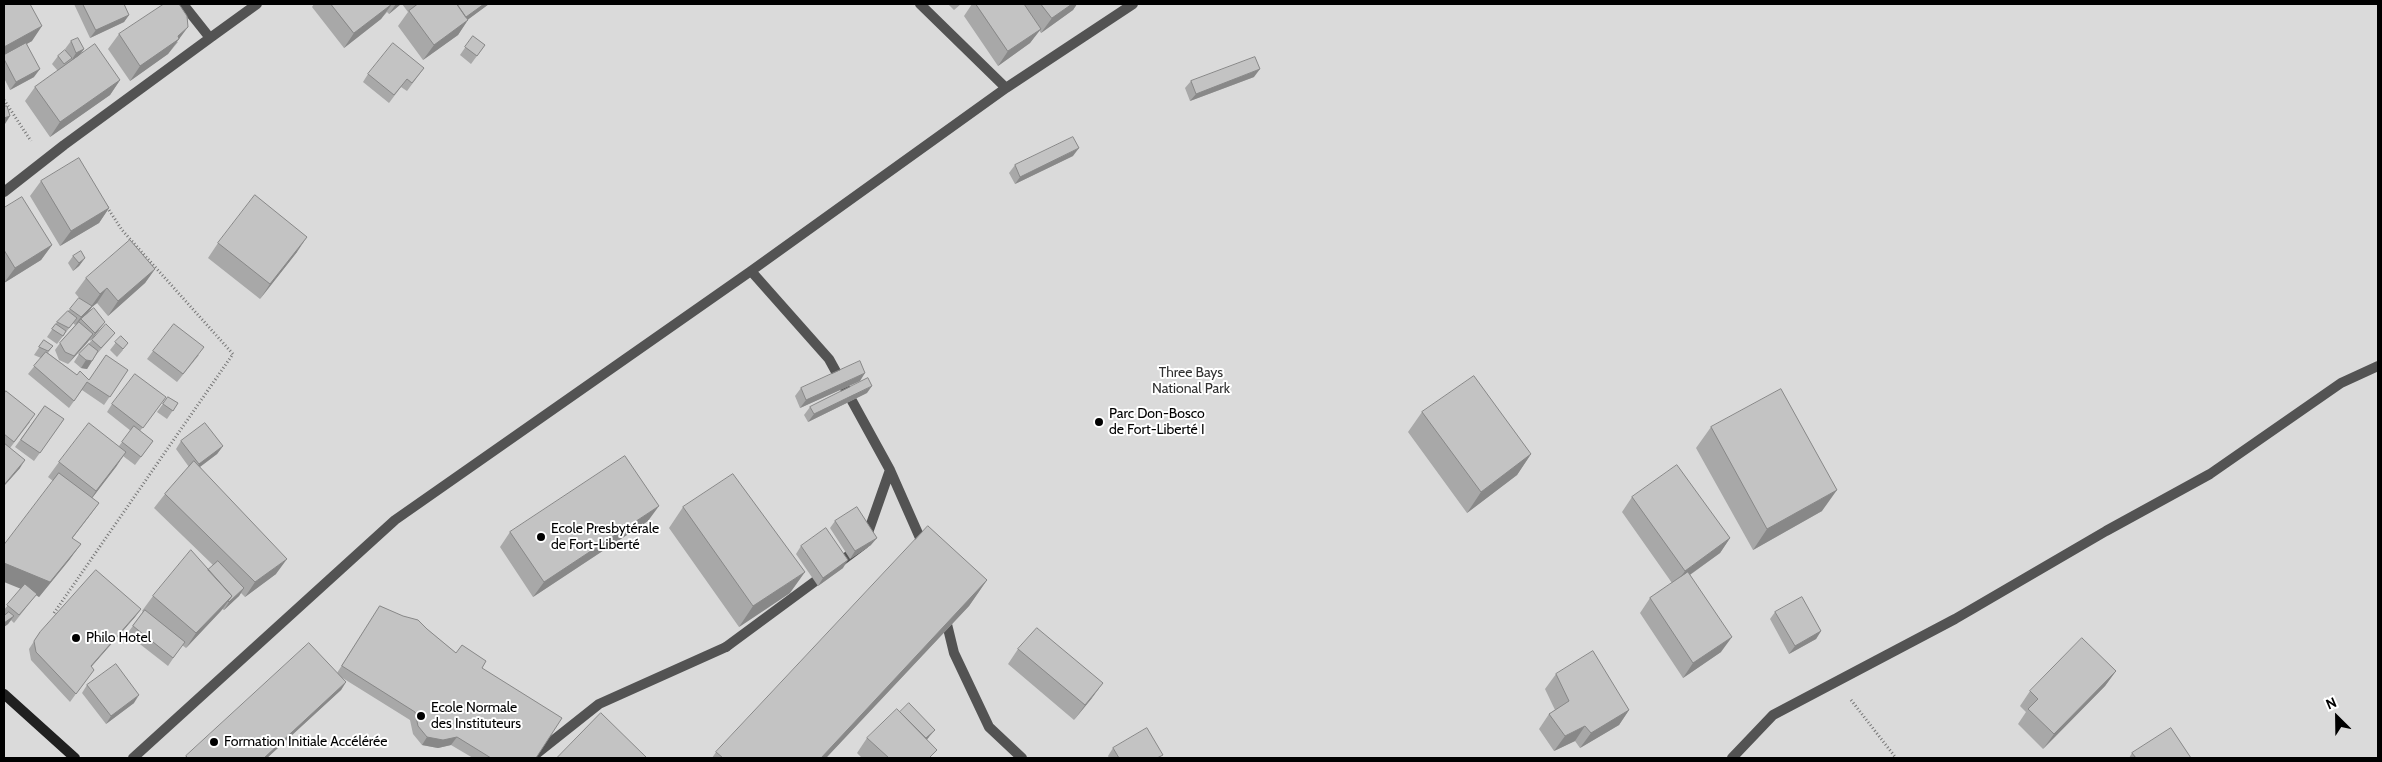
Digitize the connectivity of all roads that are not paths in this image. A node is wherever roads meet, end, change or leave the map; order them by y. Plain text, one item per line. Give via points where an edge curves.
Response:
1 (183, 4) edge
2 (257, 4) edge
3 (920, 4) edge
4 (1133, 4) edge
5 (210, 38) junction
6 (1006, 88) junction
7 (4, 192) edge
8 (751, 271) junction
9 (2378, 366) edge
10 (890, 470) junction
11 (927, 554) edge
12 (943, 607) edge
13 (4, 694) edge
14 (75, 758) edge
15 (133, 758) edge
16 (531, 758) edge
17 (1022, 758) edge
18 (1732, 758) edge

1 - 5 street
2 - 5 street
3 - 6 street
4 - 6 street
5 - 7 street
6 - 8 street
8 - 10 street via 829,359
8 - 15 street via 395,520
9 - 18 street via 2341,383 2210,474 1955,619 1773,715
10 - 11 street
10 - 16 street via 864,544 726,647 599,704
12 - 17 street via 954,653 989,726
13 - 14 main road

